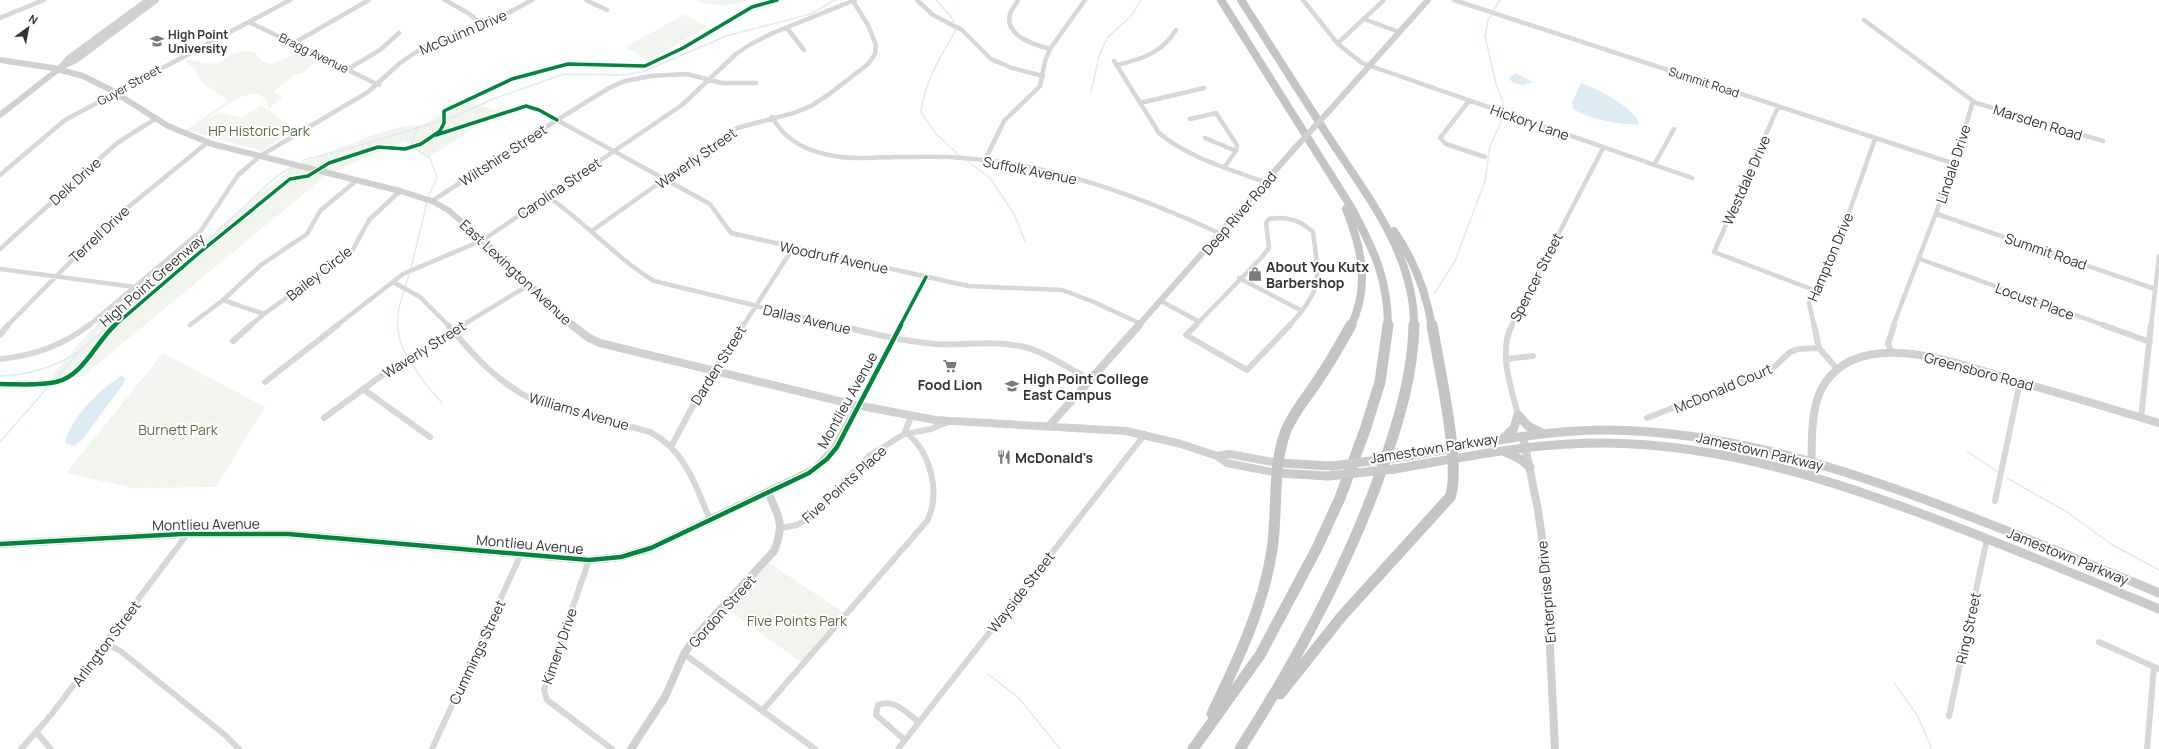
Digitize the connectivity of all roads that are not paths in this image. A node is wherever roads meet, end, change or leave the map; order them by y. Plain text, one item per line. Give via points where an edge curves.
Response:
1 (44, 0) edge
2 (148, 0) edge
3 (156, 0) edge
4 (290, 0) edge
5 (369, 0) edge
6 (446, 0) edge
7 (532, 0) edge
8 (586, 0) edge
9 (854, 0) edge
10 (917, 0) edge
11 (1018, 0) edge
12 (1084, 0) edge
13 (1221, 0) edge
14 (1241, 0) edge
15 (1303, 0) edge
16 (1384, 0) edge
17 (1428, 0) edge
18 (1454, 0) edge
19 (607, 10) dead end
20 (0, 18) edge
21 (1364, 19) junction
22 (1864, 20) dead end
23 (249, 22) junction
24 (483, 25) junction
25 (787, 28) junction
26 (1176, 30) dead end
27 (1399, 32) junction
28 (399, 33) dead end
29 (1339, 42) junction
30 (294, 43) junction
31 (804, 50) dead end
32 (1050, 50) junction
33 (0, 60) edge
34 (1368, 66) junction
35 (60, 68) junction
36 (348, 69) junction
37 (1043, 76) junction
38 (709, 80) junction
39 (756, 83) dead end
40 (378, 84) junction
41 (1204, 88) dead end
42 (114, 92) junction
43 (1468, 101) junction
44 (1973, 102) junction
45 (1140, 103) junction
46 (1778, 107) junction
47 (0, 115) edge
48 (772, 117) junction
49 (1190, 118) dead end
50 (155, 119) junction
51 (557, 120) junction
52 (1674, 129) dead end
53 (1205, 138) dead end
54 (1875, 139) junction
55 (2103, 141) dead end
56 (208, 142) junction
57 (1603, 148) junction
58 (614, 151) junction
59 (1236, 151) junction
60 (260, 156) junction
61 (1485, 157) dead end
62 (985, 160) junction
63 (1324, 164) junction
64 (1954, 164) junction
65 (1654, 165) junction
66 (1225, 166) junction
67 (0, 175) edge
68 (1692, 178) dead end
69 (357, 180) junction
70 (666, 180) junction
71 (1265, 182) junction
72 (400, 191) junction
73 (547, 196) junction
74 (432, 201) junction
75 (1372, 202) junction
76 (1936, 214) junction
77 (593, 230) junction
78 (1221, 234) junction
79 (483, 240) junction
80 (793, 248) junction
81 (0, 249) edge
82 (2159, 256) edge
83 (1920, 259) junction
84 (0, 269) edge
85 (54, 276) junction
86 (926, 277) junction
87 (1239, 278) junction
88 (393, 282) junction
89 (529, 285) junction
90 (135, 287) junction
91 (2155, 289) junction
92 (1814, 290) junction
93 (223, 300) junction
94 (1161, 301) junction
95 (755, 307) junction
96 (1302, 311) junction
97 (264, 314) junction
98 (1198, 321) junction
99 (1140, 324) junction
100 (190, 325) dead end
101 (452, 331) junction
102 (0, 335) edge
103 (893, 339) junction
104 (233, 341) dead end
105 (2150, 342) junction
106 (1819, 348) junction
107 (1892, 352) junction
108 (1533, 356) dead end
109 (0, 359) edge
110 (1506, 359) junction
111 (1838, 370) junction
112 (714, 371) junction
113 (1091, 380) junction
114 (266, 382) dead end
115 (2020, 382) junction
116 (363, 389) junction
117 (858, 406) junction
118 (1518, 414) junction
119 (911, 417) junction
120 (324, 418) dead end
121 (1646, 418) dead end
122 (2141, 418) junction
123 (949, 421) junction
124 (2159, 423) edge
125 (1049, 426) junction
126 (925, 430) junction
127 (1543, 433) junction
128 (906, 434) junction
129 (1145, 434) junction
130 (1523, 436) junction
131 (430, 437) dead end
132 (1503, 439) junction
133 (917, 442) junction
134 (672, 445) junction
135 (1526, 448) junction
136 (1502, 451) junction
137 (1453, 454) junction
138 (1217, 456) junction
139 (1812, 460) junction
140 (1530, 467) junction
141 (1278, 468) junction
142 (1811, 475) junction
143 (768, 492) junction
144 (1995, 501) dead end
145 (710, 520) junction
146 (781, 528) junction
147 (188, 534) junction
148 (1987, 539) junction
149 (0, 544) edge
150 (521, 554) junction
151 (589, 560) junction
152 (2159, 593) edge
153 (2159, 609) edge
154 (2099, 642) dead end
155 (106, 644) junction
156 (684, 654) junction
157 (2156, 668) edge
158 (762, 711) junction
159 (1949, 716) dead end
160 (919, 722) junction
161 (1253, 730) junction
162 (36, 732) junction
163 (1201, 738) junction
164 (905, 740) junction
165 (21, 749) edge
166 (51, 749) edge
167 (239, 749) edge
168 (432, 749) edge
169 (612, 749) edge
170 (631, 749) edge
171 (815, 749) edge
172 (898, 749) edge
173 (1193, 749) edge
174 (1240, 749) edge
175 (1555, 749) edge
176 (2147, 749) edge

1 - 20 street
2 - 35 main road via 69,58
3 - 35 main road via 76,60
4 - 23 street, Guyer Street
5 - 30 street
6 - 24 street
7 - 24 street, McGuinn Drive
8 - 19 street
9 - 25 street, Carolina Street
9 - 48 street, Waverly Street via 876,48 873,58 816,103 801,110
10 - 37 street via 932,16 971,36 978,47 995,61 1026,73
11 - 32 street via 1010,14 1012,28 1027,42
12 - 32 street
13 - 63 highway
14 - 75 highway
15 - 29 street, Hickory Lane
16 - 21 street
17 - 27 main road, Deep River Road
18 - 46 street, Summit Road
21 - 27 street
21 - 29 street
22 - 44 street
23 - 30 street, Bragg Avenue
23 - 42 street, Guyer Street
24 - 40 street, McGuinn Drive via 422,48 400,63
25 - 31 street
25 - 38 street, Carolina Street via 751,44 736,54
26 - 45 street via 1159,52 1115,63
27 - 34 main road, Deep River Road
28 - 36 street via 380,50
29 - 34 street, Hickory Lane via 1352,58
30 - 36 street, Bragg Avenue
32 - 37 street
33 - 35 main road, East Lexington Avenue
34 - 43 street, Hickory Lane
34 - 71 main road, Deep River Road, bridge
35 - 42 main road, East Lexington Avenue via 86,77
35 - 47 main road
36 - 40 street, Bragg Avenue
37 - 62 street via 1035,93 1004,121
38 - 39 street, Wiltshire Street via 722,83
38 - 51 street, Wiltshire Street via 687,74 651,76 625,81
38 - 58 street, Carolina Street via 682,105
40 - 60 street, McGuinn Drive
41 - 45 street
42 - 50 main road, East Lexington Avenue
42 - 67 street, Guyer Street via 56,126
43 - 57 street, Hickory Lane
43 - 61 street via 1440,138 1446,144
44 - 55 street, Marsden Road
44 - 64 street, Lindale Drive
45 - 66 street via 1167,141
46 - 54 street, Summit Road
46 - 92 street, Westdale Drive via 1714,252
48 - 62 street, Suffolk Avenue via 784,136 832,156 861,159 903,157
48 - 70 street, Waverly Street via 737,128
49 - 59 street via 1216,113 1237,145
50 - 56 main road, East Lexington Avenue
50 - 81 street, Delk Drive via 117,143
51 - 58 street, Woodruff Avenue
51 - 74 street, Wiltshire Street
52 - 65 street
53 - 59 street
54 - 64 street, Summit Road
54 - 92 street, Hampton Drive via 1835,252
56 - 60 main road, East Lexington Avenue
56 - 85 street, Terrell Drive via 110,222
57 - 65 street, Hickory Lane
57 - 110 street, Spencer Street via 1511,326 1506,344
58 - 70 street, Woodruff Avenue
58 - 73 street, Carolina Street
59 - 66 street
60 - 69 main road, East Lexington Avenue
60 - 90 street, McGuinn Drive via 232,183 200,232
62 - 78 street, Suffolk Avenue via 1047,171 1112,188
63 - 141 highway via 1358,238 1364,268 1363,288 1359,309 1350,330 1286,430
63 - 163 highway via 1364,230 1380,267 1388,306 1384,360 1374,404 1358,450 1317,548 1260,654
64 - 76 street, Lindale Drive
65 - 68 street, Hickory Lane
66 - 71 street
69 - 72 main road, East Lexington Avenue
69 - 93 street via 320,211 307,234 261,265
70 - 77 street, Waverly Street
70 - 80 street, Woodruff Avenue via 710,204 731,233
71 - 78 main road, Deep River Road
72 - 74 main road, East Lexington Avenue
72 - 97 street, Bailey Circle via 369,220 352,251
73 - 77 street, Dallas Avenue
73 - 79 street, Carolina Street
74 - 79 main road, East Lexington Avenue via 448,210
75 - 137 highway via 1403,243 1422,285 1431,322
75 - 161 highway via 1399,252 1411,293 1414,337 1406,389 1385,459 1351,548 1307,635
76 - 83 street, Lindale Drive
76 - 91 street, Summit Road
77 - 95 street, Dallas Avenue via 648,279
78 - 94 main road, Deep River Road
79 - 88 street, Carolina Street via 417,266
79 - 89 main road, East Lexington Avenue
80 - 86 street, Woodruff Avenue
80 - 95 street, Darden Street
82 - 91 street
83 - 105 street, Locust Place
83 - 107 street, Lindale Drive via 1891,332 1888,344
84 - 85 street
85 - 90 street
85 - 102 street, Terrell Drive
86 - 99 street, Woodruff Avenue via 968,286 1062,290
86 - 103 street, Montlieu Avenue
87 - 96 street
87 - 96 street via 1269,248 1266,227 1269,219 1281,217 1302,222 1313,232 1317,269 1314,296
87 - 98 street
88 - 101 street, Williams Avenue via 422,296
88 - 114 street, Carolina Street
89 - 101 street, Waverly Street
89 - 112 main road, East Lexington Avenue via 589,338
90 - 109 street, McGuinn Drive via 70,340 51,350 30,356
91 - 105 street
92 - 106 street, Hampton Drive via 1809,307
93 - 97 street
93 - 100 street
94 - 98 street
94 - 99 main road, Deep River Road
95 - 103 street, Dallas Avenue
95 - 112 street, Darden Street
96 - 98 street via 1247,370 1186,335
97 - 104 street, Bailey Circle
99 - 113 main road, Deep River Road
101 - 116 street, Waverly Street
101 - 134 street, Williams Avenue via 480,362 519,393 547,404 650,432
103 - 113 street, Dallas Avenue via 936,344 990,342 1019,346 1031,349
103 - 117 street, Montlieu Avenue
105 - 122 street
106 - 111 street, Hampton Drive
106 - 121 street, McDonald Court via 1794,350 1772,369 1673,410
107 - 111 main road, Greensboro Road via 1858,359
107 - 115 main road, Greensboro Road via 1942,359
108 - 110 street
110 - 118 street, Spencer Street
111 - 139 main road, Greensboro Road via 1826,382 1818,401
112 - 117 main road, East Lexington Avenue
112 - 134 street, Darden Street via 683,421
113 - 125 main road, Deep River Road
115 - 122 main road, Greensboro Road
115 - 144 street
116 - 120 street, Waverly Street
116 - 131 street
117 - 119 main road, East Lexington Avenue
117 - 143 main road, Montlieu Avenue via 837,447 827,459 809,473
118 - 127 main road via 1528,426
118 - 132 main road via 1514,428
119 - 123 main road, East Lexington Avenue
119 - 128 street
122 - 124 main road, Greensboro Road
123 - 125 main road, East Lexington Avenue
123 - 126 street, Five Points Place
125 - 129 main road, Jamestown Parkway via 1112,429
126 - 128 street, Five Points Place
126 - 133 street
127 - 130 main road, Jamestown Parkway
127 - 139 main road, Jamestown Parkway via 1613,430 1674,433 1738,443
128 - 133 street
128 - 146 street, Five Points Place via 869,456 806,521
129 - 138 main road, Jamestown Parkway
129 - 160 street, Wayside Street
130 - 132 main road, Jamestown Parkway
130 - 135 main road, Enterprise Drive
132 - 137 main road, Jamestown Parkway
133 - 158 street via 934,488 934,502 926,521
134 - 145 street, Williams Avenue via 681,458
135 - 136 main road, Jamestown Parkway
135 - 140 main road, Enterprise Drive
135 - 142 main road, Jamestown Parkway via 1589,443 1669,447 1740,458
136 - 137 main road, Jamestown Parkway
136 - 140 main road via 1515,456
137 - 141 main road, Jamestown Parkway, bridge via 1408,456 1358,464
137 - 141 main road, Jamestown Parkway, bridge via 1404,467 1360,474 1328,476
137 - 161 highway via 1455,482 1450,497 1328,632
138 - 141 main road, Jamestown Parkway via 1229,454
138 - 141 main road, Jamestown Parkway via 1227,463
139 - 142 main road, Greensboro Road
139 - 152 main road, Jamestown Parkway via 1931,501
140 - 175 main road, Enterprise Drive via 1548,585
141 - 163 highway via 1274,535 1258,608 1241,653
142 - 148 main road, Jamestown Parkway
143 - 145 main road, Montlieu Avenue
143 - 146 main road, Gordon Street via 778,512
145 - 151 main road, Montlieu Avenue via 652,548 626,557
146 - 156 main road, Gordon Street via 777,545 769,557 704,626
147 - 149 main road, Montlieu Avenue
147 - 150 main road, Montlieu Avenue via 288,534
147 - 155 street, Arlington Street
148 - 153 main road, Jamestown Parkway
148 - 159 street, Ring Street
150 - 151 main road, Montlieu Avenue
150 - 168 street, Cummings Street
151 - 169 street, Kimery Drive via 544,690 547,700
154 - 157 street
155 - 162 street, Arlington Street
155 - 167 street via 119,650
156 - 158 street
156 - 170 main road, Gordon Street via 665,697
157 - 176 street
158 - 171 street
160 - 164 street, Wayside Street
160 - 164 street via 892,703 885,702 878,706 876,715
161 - 174 highway
162 - 165 street, Arlington Street
162 - 166 street
163 - 173 highway
164 - 172 street, Wayside Street

